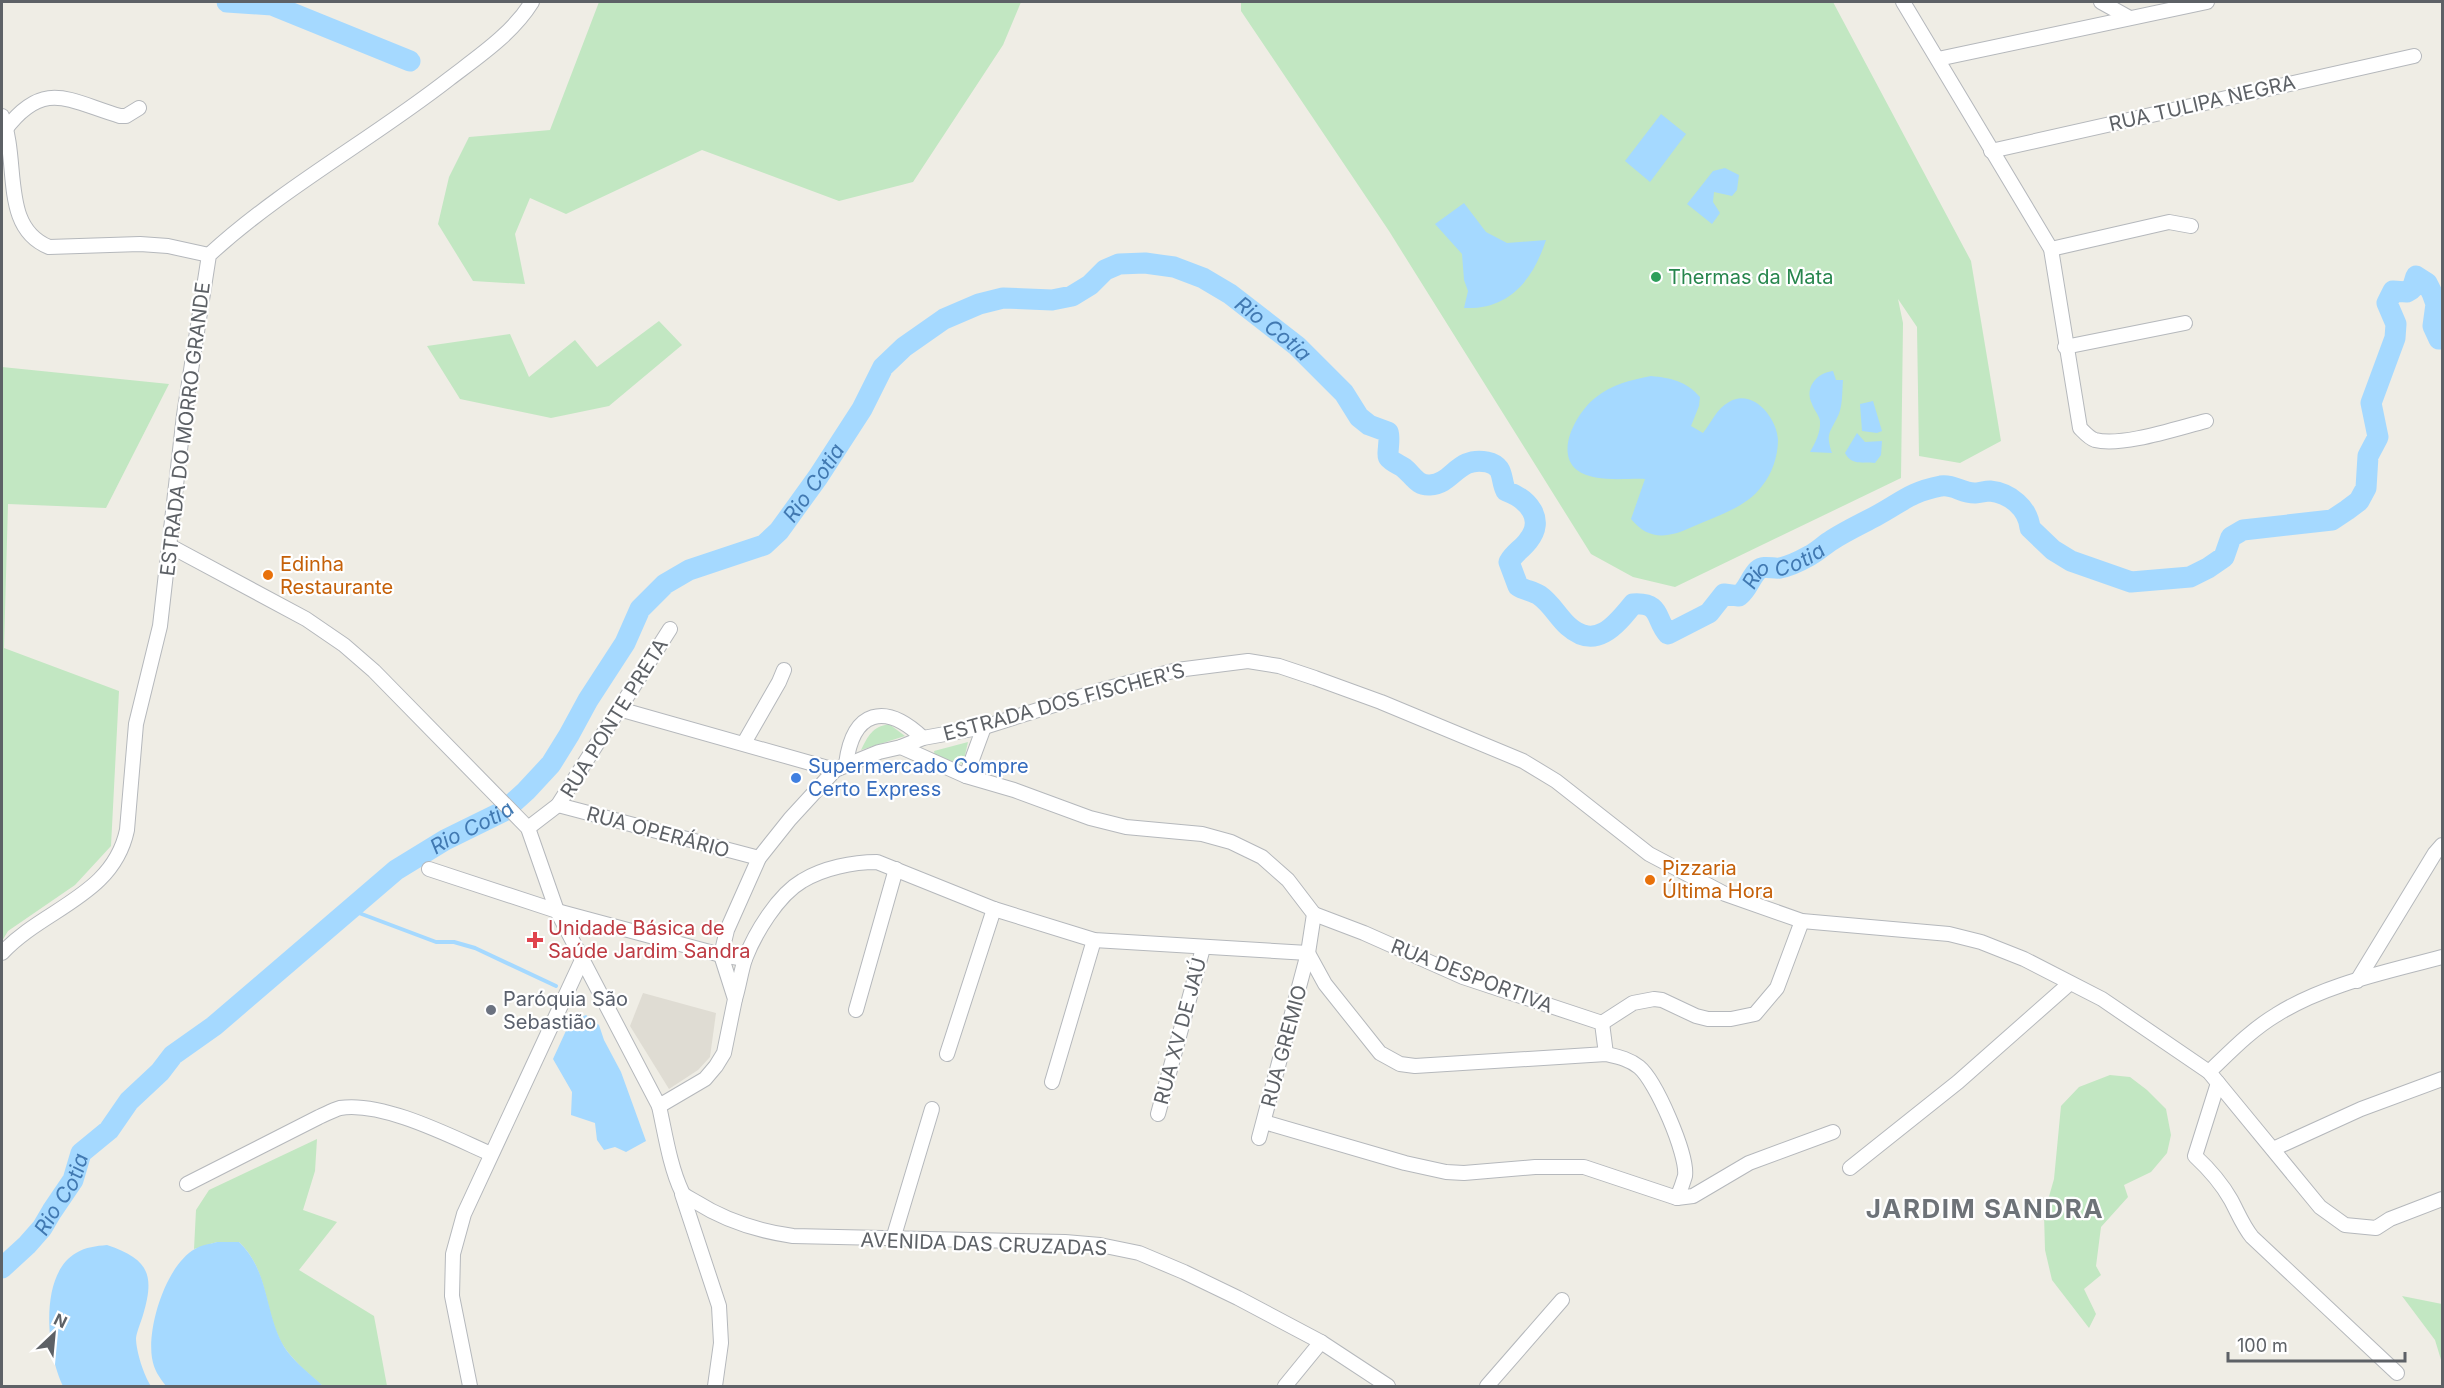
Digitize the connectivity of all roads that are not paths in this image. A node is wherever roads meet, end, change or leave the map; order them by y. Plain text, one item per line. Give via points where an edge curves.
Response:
1 (532, 2) edge
2 (1903, 2) edge
3 (2101, 2) edge
4 (2207, 2) edge
5 (2128, 17) junction
6 (2414, 56) dead end
7 (1938, 59) junction
8 (139, 108) dead end
9 (2, 116) edge
10 (5, 130) junction
11 (1991, 151) junction
12 (2191, 226) dead end
13 (2050, 249) junction
14 (208, 255) junction
15 (2185, 323) dead end
16 (2065, 346) junction
17 (2206, 421) dead end
18 (170, 546) junction
19 (670, 629) dead end
20 (783, 670) dead end
21 (619, 709) junction
22 (984, 727) junction
23 (923, 738) junction
24 (744, 743) junction
25 (901, 747) junction
26 (841, 767) junction
27 (966, 776) junction
28 (558, 805) junction
29 (528, 828) junction
30 (2442, 845) edge
31 (759, 858) junction
32 (429, 869) dead end
33 (896, 869) junction
34 (994, 909) junction
35 (557, 911) junction
36 (1314, 914) junction
37 (1803, 921) junction
38 (1094, 940) junction
39 (1203, 948) junction
40 (2, 952) edge
41 (1308, 953) junction
42 (721, 955) junction
43 (2442, 957) edge
44 (745, 959) junction
45 (582, 960) junction
46 (2357, 981) junction
47 (2069, 984) junction
48 (735, 999) junction
49 (856, 1010) dead end
50 (1602, 1023) junction
51 (947, 1054) dead end
52 (1605, 1054) junction
53 (2209, 1072) junction
54 (2442, 1079) edge
55 (1052, 1082) dead end
56 (2218, 1083) junction
57 (659, 1106) junction
58 (932, 1109) dead end
59 (1158, 1114) dead end
60 (1264, 1122) junction
61 (1833, 1132) dead end
62 (1259, 1138) dead end
63 (2273, 1149) junction
64 (491, 1154) junction
65 (1850, 1168) dead end
66 (187, 1185) dead end
67 (682, 1194) junction
68 (1677, 1198) junction
69 (2442, 1199) edge
70 (893, 1239) junction
71 (1562, 1300) dead end
72 (1321, 1342) junction
73 (2397, 1372) dead end
74 (470, 1386) edge
75 (715, 1386) edge
76 (1285, 1386) edge
77 (1388, 1386) edge
78 (1487, 1386) edge

1 - 14 street, ESTRADA DO MORRO GRANDE via 514,26 483,53
2 - 7 street
3 - 5 street
4 - 5 street
5 - 7 street
6 - 11 street, RUA TULIPA NEGRA
7 - 11 street
8 - 10 street via 120,116 60,97 44,99 32,102
9 - 10 street
10 - 14 street via 11,215 16,226 36,243 58,248 111,244 168,246
11 - 13 street
12 - 13 street via 2169,222
13 - 16 street
14 - 18 street, ESTRADA DO MORRO GRANDE via 184,415
15 - 16 street
16 - 17 street via 2077,422 2092,439 2127,439
18 - 29 street via 306,619 344,645 375,671
18 - 40 street, ESTRADA DO MORRO GRANDE via 160,627 136,724 127,830 117,862 77,898 16,937
19 - 21 street, RUA PONTE PRETA
20 - 24 street
21 - 24 street
21 - 28 street, RUA PONTE PRETA
22 - 23 street, ESTRADA DOS FISCHER'S
22 - 27 street
22 - 37 street, ESTRADA DOS FISCHER'S via 1178,670 1248,661 1279,666 1381,702 1523,761 1556,781 1659,860 1725,894
23 - 25 street, ESTRADA DOS FISCHER'S
23 - 26 street via 897,719 873,717 858,727
24 - 26 street
25 - 26 street, ESTRADA DOS FISCHER'S
25 - 27 street
26 - 31 street, ESTRADA DOS FISCHER'S via 790,819
27 - 36 street via 1126,827 1202,834 1231,842 1262,857 1288,880
28 - 29 street, RUA PONTE PRETA
28 - 31 street, RUA OPERÁRIO
29 - 35 street
30 - 46 street
31 - 42 street, ESTRADA DOS FISCHER'S via 727,930
32 - 35 street
33 - 34 street
33 - 44 street via 878,862 859,862 801,881 760,928
33 - 49 street
34 - 38 street
34 - 51 street
35 - 42 street
35 - 45 street
36 - 41 street, RUA GREMIO
36 - 50 street, RUA DESPORTIVA via 1464,977
37 - 47 street, ESTRADA DOS FISCHER'S via 1950,934 2024,959
37 - 50 street via 1777,988 1755,1014 1708,1019 1654,999 1633,1003
38 - 39 street
38 - 55 street
39 - 41 street
39 - 59 street, RUA XV DE JAÚ
41 - 52 street via 1325,984 1380,1053 1400,1064
41 - 60 street, RUA GREMIO
42 - 44 street
42 - 48 street
43 - 46 street
44 - 48 street
45 - 57 street
45 - 64 street
46 - 53 street via 2313,996 2276,1015
47 - 53 street, ESTRADA DOS FISCHER'S via 2102,999
47 - 65 street via 1958,1082
48 - 57 street via 724,1053 716,1066 705,1078
50 - 52 street
52 - 68 street via 1626,1058 1641,1069 1656,1092 1683,1152 1685,1175
53 - 56 street, ESTRADA DOS FISCHER'S
54 - 63 street via 2361,1109
56 - 63 street, ESTRADA DOS FISCHER'S
56 - 73 street via 2195,1156 2209,1169 2252,1237
57 - 67 street via 670,1160
58 - 70 street
60 - 62 street, RUA GREMIO
60 - 68 street via 1446,1172 1584,1167
61 - 68 street via 1749,1163 1693,1196
63 - 69 street, ESTRADA DOS FISCHER'S via 2320,1207 2345,1225 2376,1228
64 - 66 street via 384,1112 362,1107 339,1108
64 - 74 street via 464,1214 453,1254 452,1296
67 - 70 street, AVENIDA DAS CRUZADAS via 714,1213 768,1232
67 - 75 street via 719,1306 721,1343
70 - 72 street, AVENIDA DAS CRUZADAS via 1065,1242 1138,1253 1238,1298
71 - 78 street
72 - 76 street
72 - 77 street, AVENIDA DAS CRUZADAS

